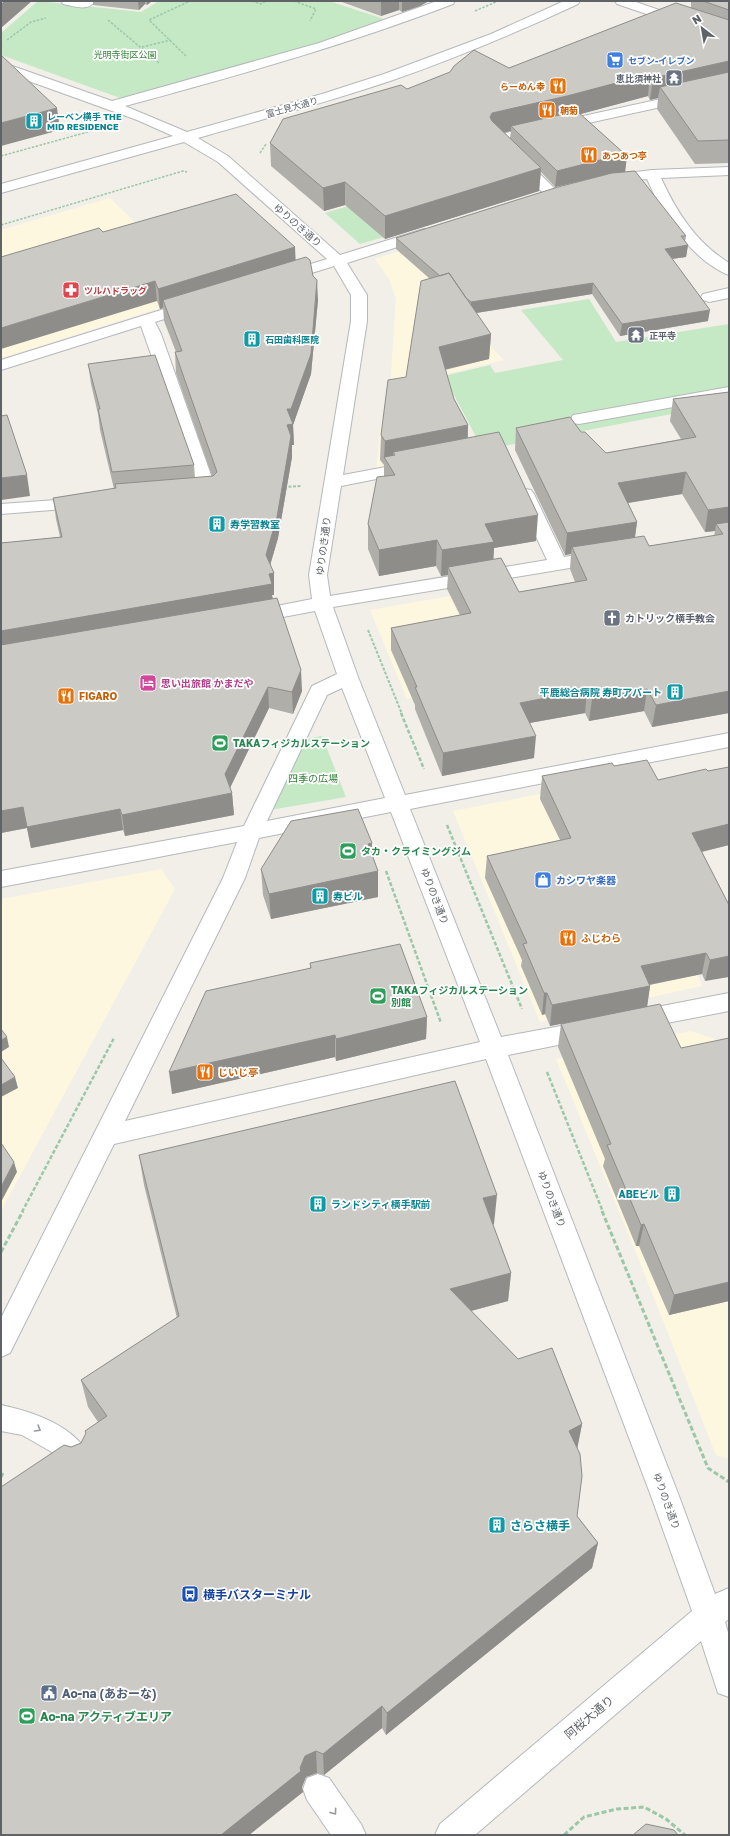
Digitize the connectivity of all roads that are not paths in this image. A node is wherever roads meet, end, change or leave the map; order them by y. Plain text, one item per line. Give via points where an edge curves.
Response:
1 (67, 1) edge
2 (89, 1) edge
3 (449, 1) edge
4 (574, 1) edge
5 (621, 1) edge
6 (729, 38) edge
7 (1, 67) edge
8 (729, 88) edge
9 (111, 106) junction
10 (186, 137) junction
11 (729, 171) edge
12 (652, 174) junction
13 (596, 183) edge
14 (5, 187) edge
15 (567, 190) edge
16 (1, 194) edge
17 (439, 229) edge
18 (338, 260) junction
19 (729, 270) edge
20 (267, 282) edge
21 (729, 293) edge
22 (709, 297) dead end
23 (206, 301) edge
24 (145, 320) junction
25 (1, 364) edge
26 (729, 392) edge
27 (579, 419) dead end
28 (426, 464) edge
29 (518, 478) edge
30 (333, 482) junction
31 (176, 495) edge
32 (96, 502) edge
33 (1, 509) edge
34 (620, 554) edge
35 (558, 564) junction
36 (322, 604) junction
37 (231, 621) edge
38 (348, 677) junction
39 (729, 740) edge
40 (399, 804) junction
41 (251, 832) junction
42 (1, 879) edge
43 (728, 1004) edge
44 (494, 1048) junction
45 (107, 1134) junction
46 (1, 1345) edge
47 (1, 1418) edge
48 (77, 1459) edge
49 (718, 1609) edge
50 (729, 1682) edge
51 (318, 1789) dead end
52 (350, 1835) edge
53 (451, 1835) edge

1 - 2 street via 86,4
3 - 9 street via 394,23 284,59
4 - 10 street, 富士見大通り via 496,37 389,77
5 - 6 street
7 - 9 street, ゆりのき通り
8 - 15 street via 497,139 545,196
9 - 10 street, ゆりのき通り
10 - 14 street, 富士見大通り
10 - 18 street, ゆりのき通り via 222,159
11 - 12 street
12 - 13 street
12 - 19 street via 676,222 689,240 709,258
14 - 16 street, 富士見大通り
17 - 18 street
18 - 20 street
18 - 30 street, ゆりのき通り via 359,295 359,321
21 - 22 street
23 - 24 street
24 - 25 street
24 - 31 street via 153,334 208,492
26 - 27 street
28 - 30 street
29 - 35 street
30 - 36 street, ゆりのき通り via 319,567
32 - 33 street
34 - 35 street
35 - 36 street
36 - 37 street
36 - 38 street, ゆりのき通り
38 - 40 street, ゆりのき通り
38 - 41 street via 319,691
39 - 40 street
40 - 41 street
40 - 44 street, ゆりのき通り
41 - 42 street
41 - 45 street via 234,878
43 - 44 street
44 - 45 street
44 - 49 street, ゆりのき通り via 665,1496
45 - 46 street
47 -> 48 street via 27,1422 67,1446
49 - 50 street, ゆりのき通り
49 - 53 street, 阿桜大通り
51 -> 52 street

